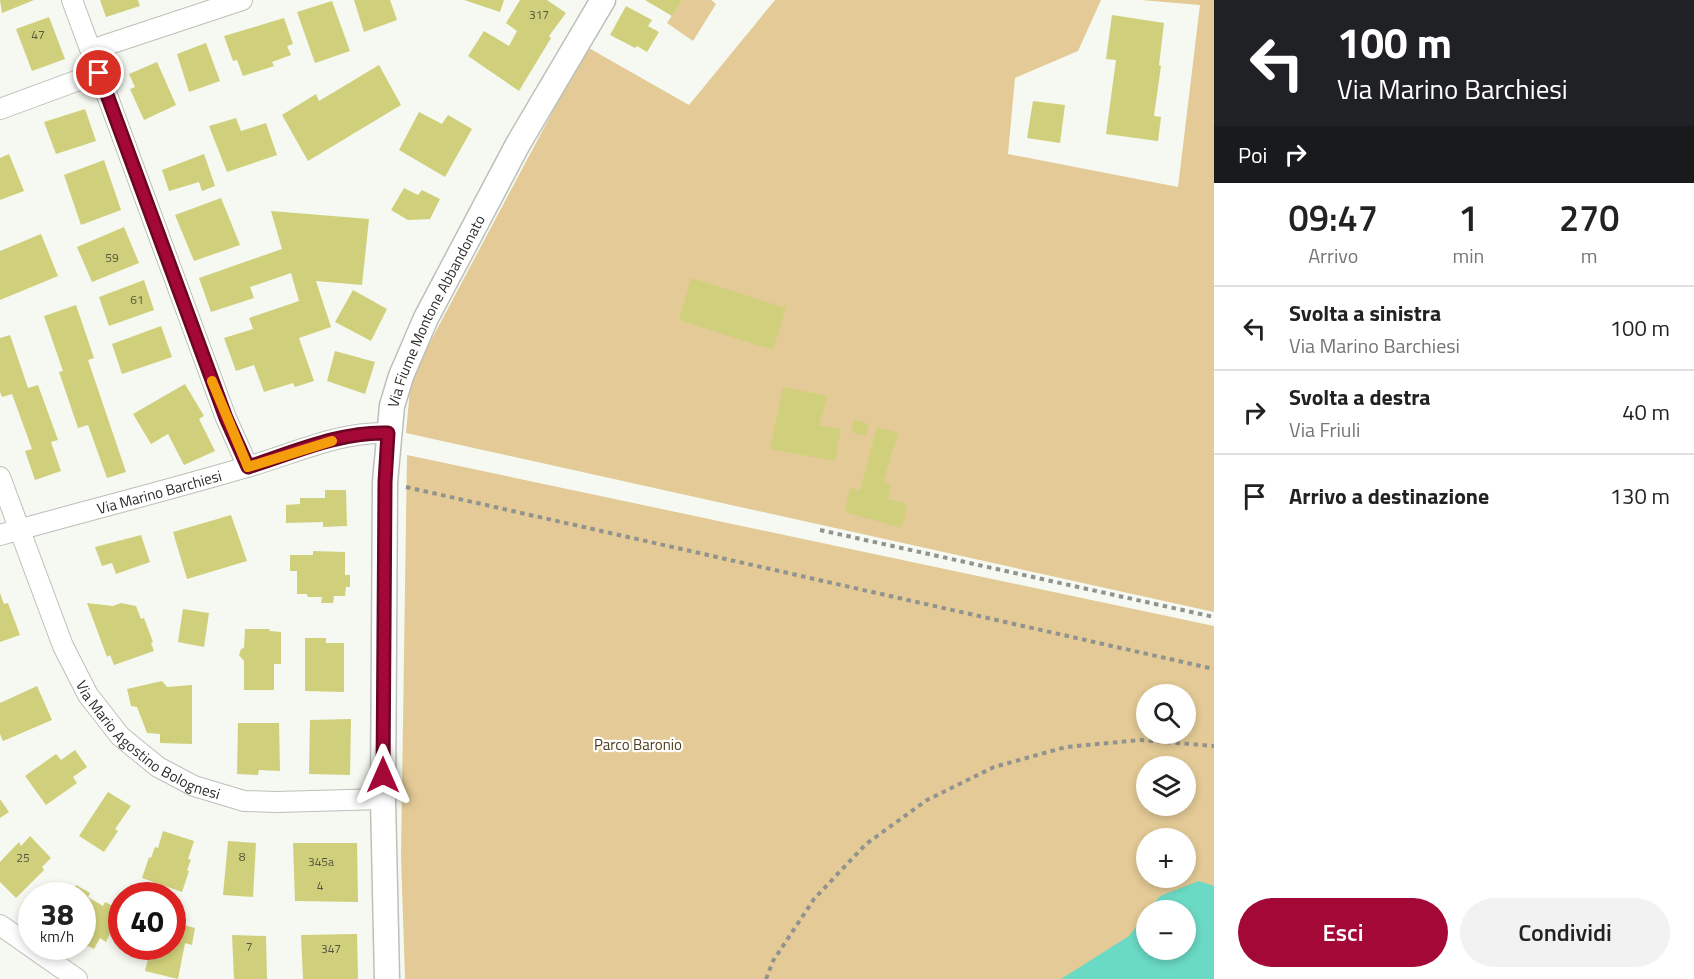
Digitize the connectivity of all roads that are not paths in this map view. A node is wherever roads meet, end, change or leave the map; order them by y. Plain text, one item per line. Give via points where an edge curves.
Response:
1 (72, 0) edge
2 (242, 0) edge
3 (603, 0) edge
4 (91, 50) junction
5 (99, 73) junction
6 (0, 109) edge
7 (388, 433) junction
8 (248, 467) junction
9 (0, 477) edge
10 (20, 529) junction
11 (0, 535) edge
12 (383, 799) junction
13 (0, 925) edge
14 (77, 979) edge
15 (387, 979) edge

1 - 4 street
2 - 4 street
3 - 7 street, Via Fiume Montone Abbandonato via 518,144 426,318 401,376
4 - 5 street
5 - 6 street
5 - 8 street via 226,418
7 - 8 street, Via Marino Barchiesi via 336,440
7 - 12 street, Via Fiume Montone Abbandonato
8 - 10 street, Via Marino Barchiesi
9 - 10 street, Via Mario Agostino Bolognesi
10 - 11 street, Via Marino Barchiesi
10 - 12 street, Via Mario Agostino Bolognesi via 63,646 88,695 120,736 158,767 194,786 244,801
12 - 15 street, Via Fiume Montone Abbandonato
13 - 14 street

